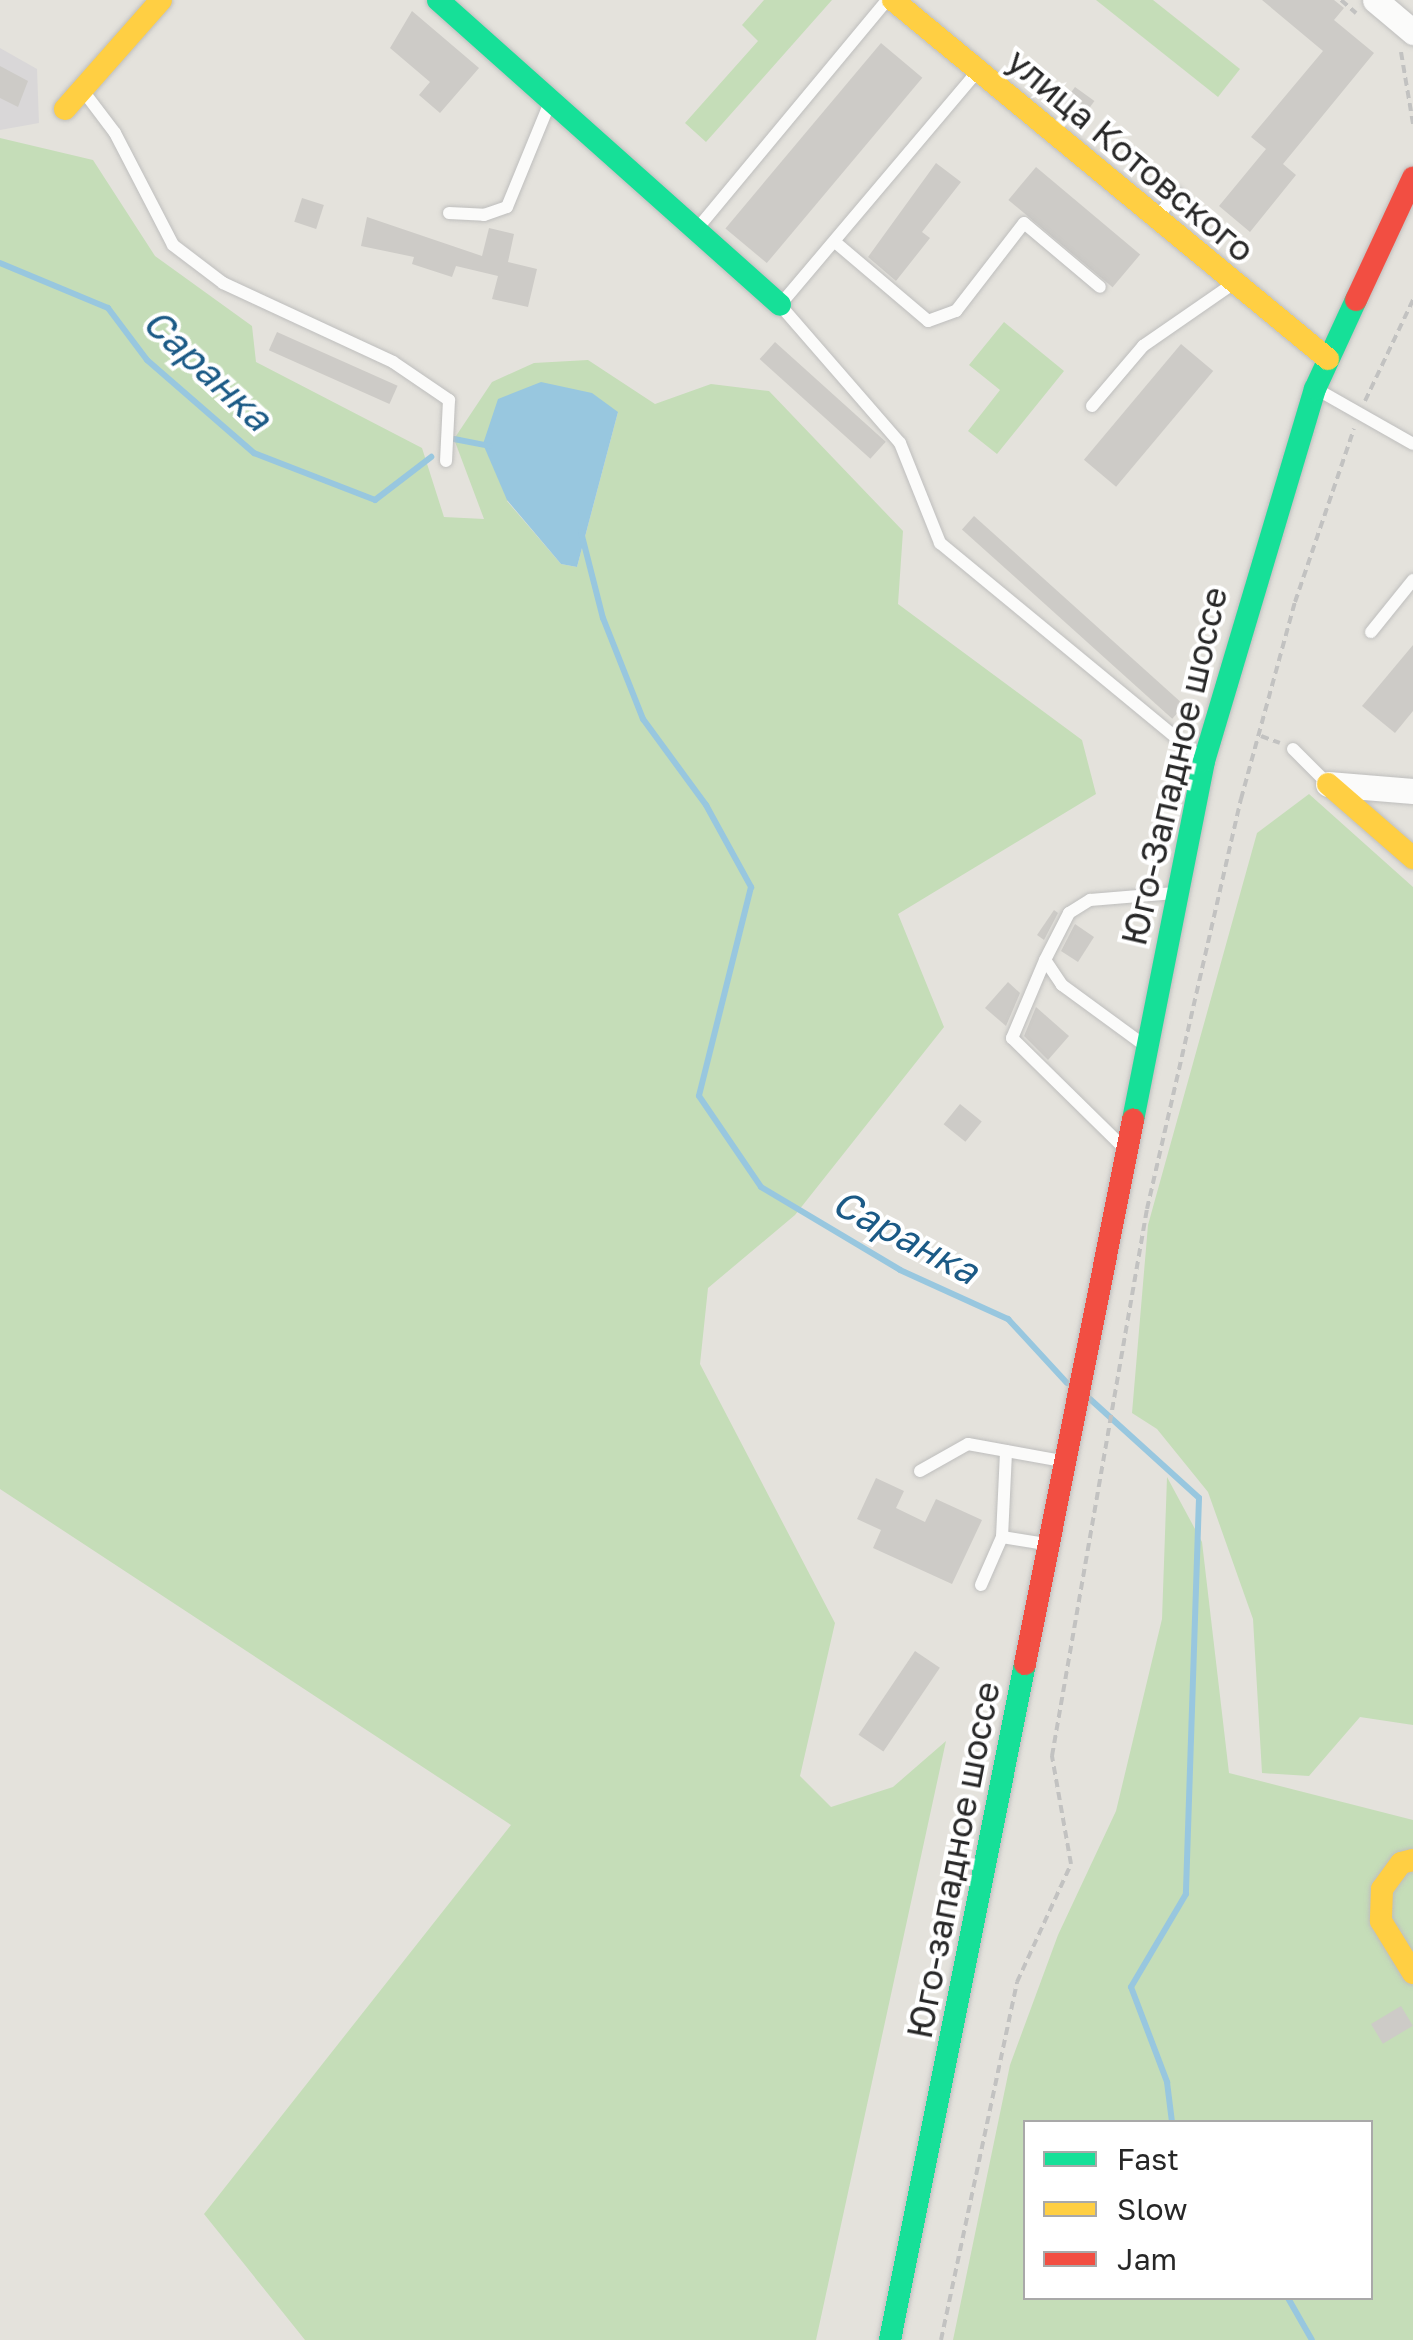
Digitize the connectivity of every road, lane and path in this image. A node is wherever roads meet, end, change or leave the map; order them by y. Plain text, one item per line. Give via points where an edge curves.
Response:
1 (161, 0) edge
2 (438, 0) edge
3 (890, 0) edge
4 (1340, 0) edge
5 (1376, 0) edge
6 (1370, 26) dead end
7 (1406, 42) edge
8 (977, 72) junction
9 (82, 90) junction
10 (551, 100) junction
11 (66, 109) dead end
12 (1413, 124) edge
13 (1413, 178) edge
14 (1177, 192) dead end
15 (449, 214) dead end
16 (1154, 220) junction
17 (697, 229) junction
18 (835, 242) junction
19 (1231, 285) junction
20 (1100, 287) dead end
21 (1413, 300) edge
22 (780, 304) junction
23 (1328, 359) junction
24 (1315, 390) junction
25 (1092, 406) dead end
26 (1361, 410) junction
27 (1413, 444) edge
28 (446, 461) dead end
29 (1413, 580) edge
30 (1371, 632) dead end
31 (1293, 749) dead end
32 (1204, 761) junction
33 (1328, 784) junction
34 (1413, 792) edge
35 (1413, 858) edge
36 (1178, 893) junction
37 (1046, 960) junction
38 (1144, 1045) junction
39 (1126, 1150) junction
40 (1083, 1393) joint
41 (1006, 1451) junction
42 (1069, 1462) junction
43 (920, 1471) dead end
44 (1002, 1537) junction
45 (1052, 1546) junction
46 (981, 1585) dead end
47 (1413, 1860) edge
48 (1413, 1973) edge
49 (890, 2340) edge
50 (941, 2340) edge

1 - 9 main road
2 - 10 main road
3 - 8 main road, улица Котовского via 939,30
3 - 17 lane
4 - 6 path
5 - 7 street
7 - 12 path
8 - 16 main road, улица Котовского
8 - 18 lane
9 - 11 main road
9 - 28 lane via 115,133 173,244 223,283 394,362 450,400
10 - 15 lane via 507,207 484,215
10 - 17 main road
13 - 23 main road, Юго-Западное шоссе
14 - 16 lane
16 - 19 main road, улица Котовского
17 - 22 main road
18 - 20 lane via 928,322 956,311 1024,224
18 - 22 lane
19 - 23 main road, улица Котовского
19 - 25 lane via 1142,346
21 - 26 path
22 - 32 lane via 900,443 940,543
23 - 24 main road, Юго-Западное шоссе
24 - 26 lane
24 - 32 main road, Юго-Западное шоссе
26 - 27 lane
26 - 50 path via 1294,602 1241,799 1147,1209 1052,1756 1071,1864 1017,1982
29 - 30 lane
31 - 33 lane
32 - 36 main road, Юго-Западное шоссе
33 - 34 street
33 - 35 main road
36 - 37 lane via 1090,900 1069,914
36 - 38 main road, Юго-Западное шоссе
37 - 38 lane via 1062,984
37 - 39 lane via 1012,1038
38 - 39 main road, Юго-Западное шоссе
39 - 40 main road, Юго-Западное шоссе
40 - 42 main road, Юго-западное шоссе
41 - 42 lane
41 - 43 lane via 968,1444
41 - 44 lane
42 - 45 main road, Юго-западное шоссе
44 - 45 lane
44 - 46 lane
45 - 49 main road, Юго-западное шоссе
47 - 48 main road via 1401,1864 1382,1889 1381,1920

